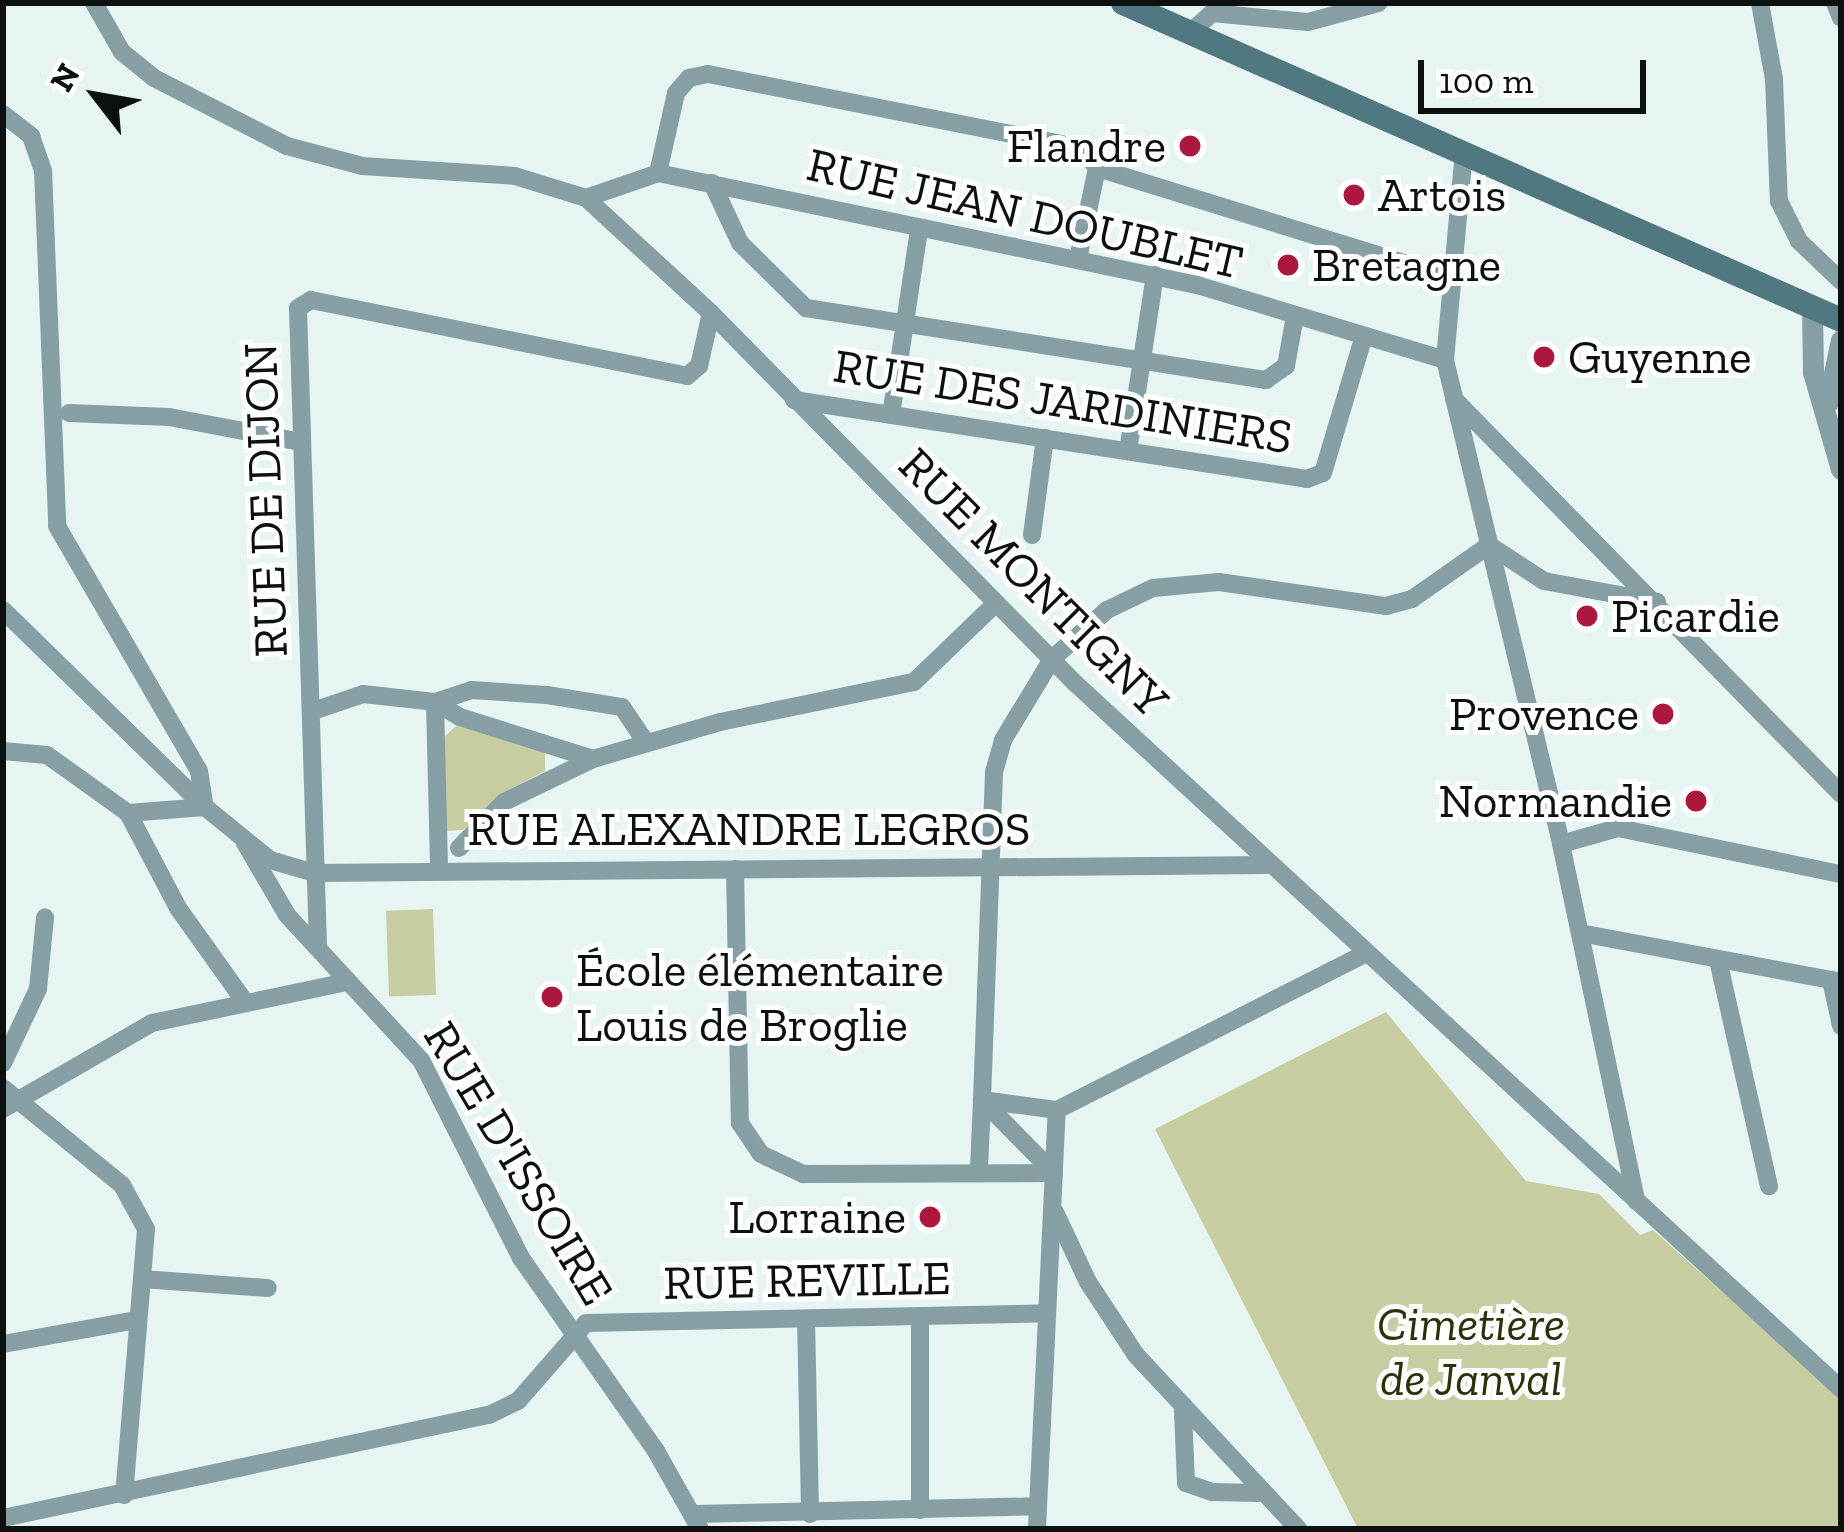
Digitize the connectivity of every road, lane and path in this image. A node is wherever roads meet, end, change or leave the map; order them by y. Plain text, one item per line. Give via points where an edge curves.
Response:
1 (94, 3) edge
2 (1123, 3) edge
3 (1379, 3) edge
4 (1760, 3) edge
5 (1835, 3) edge
6 (1841, 18) edge
7 (1191, 32) junction
8 (3, 114) edge
9 (1464, 151) junction
10 (1097, 168) junction
11 (658, 173) junction
12 (712, 183) junction
13 (586, 198) junction
14 (919, 229) junction
15 (1078, 259) junction
16 (1155, 275) junction
17 (1453, 278) junction
18 (1841, 281) edge
19 (1813, 307) junction
20 (711, 314) junction
21 (1295, 316) junction
22 (1841, 320) edge
23 (904, 325) junction
24 (1363, 339) junction
25 (1841, 340) edge
26 (1141, 358) junction
27 (1445, 360) junction
28 (1836, 378) edge
29 (1454, 399) junction
30 (794, 400) junction
31 (1827, 408) junction
32 (69, 413) dead end
33 (891, 415) junction
34 (1045, 439) junction
35 (301, 442) junction
36 (1129, 451) junction
37 (1841, 469) edge
38 (1032, 535) dead end
39 (1489, 545) junction
40 (1657, 602) junction
41 (996, 603) junction
42 (3, 610) edge
43 (1052, 659) junction
44 (435, 702) junction
45 (313, 711) junction
46 (645, 741) junction
47 (3, 751) edge
48 (593, 759) junction
49 (1841, 794) edge
50 (205, 807) junction
51 (128, 813) junction
52 (242, 836) junction
53 (1561, 844) junction
54 (449, 848) junction
55 (1267, 865) junction
56 (992, 866) junction
57 (464, 869) junction
58 (735, 869) junction
59 (440, 870) junction
60 (315, 873) junction
61 (1841, 874) edge
62 (45, 917) dead end
63 (1580, 933) junction
64 (318, 945) junction
65 (1364, 954) junction
66 (1718, 960) junction
67 (1836, 981) edge
68 (347, 982) junction
69 (243, 999) junction
70 (1841, 1026) edge
71 (3, 1063) edge
72 (7, 1100) edge
73 (982, 1100) junction
74 (1057, 1110) junction
75 (979, 1168) junction
76 (1054, 1173) junction
77 (1769, 1186) dead end
78 (1636, 1201) junction
79 (1052, 1203) junction
80 (142, 1280) junction
81 (1088, 1282) junction
82 (1048, 1283) junction
83 (268, 1288) dead end
84 (1047, 1313) junction
85 (920, 1317) junction
86 (806, 1319) junction
87 (136, 1320) junction
88 (572, 1331) junction
89 (3, 1344) edge
90 (1841, 1389) edge
91 (1183, 1411) junction
92 (1259, 1492) junction
93 (124, 1495) junction
94 (1038, 1506) junction
95 (920, 1510) junction
96 (810, 1514) junction
97 (3, 1518) edge
98 (696, 1522) edge
99 (1037, 1529) edge
100 (1298, 1529) edge

1 - 13 street, RUE MONTIGNY via 122,52 154,78 287,146 362,166 515,176
2 - 7 main road
3 - 7 street via 1308,22 1212,13
4 - 18 street via 1774,79 1779,201 1799,242
5 - 6 street
7 - 9 main road
8 - 50 street via 31,136 43,170 57,526 200,771
9 - 17 street
9 - 19 main road
10 - 11 street via 1081,148 708,74 676,93
10 - 15 street
10 - 17 street
11 - 12 street, RUE JEAN DOUBLET
11 - 13 street, RUE JEAN DOUBLET
12 - 14 street, RUE JEAN DOUBLET
12 - 23 street via 710,194 740,243 806,308
13 - 20 street, RUE MONTIGNY
14 - 15 street, RUE JEAN DOUBLET
14 - 23 street
15 - 16 street, RUE JEAN DOUBLET
16 - 21 street, RUE JEAN DOUBLET
16 - 26 street
17 - 27 street
19 - 22 main road
19 - 31 street via 1808,344
20 - 30 street, RUE MONTIGNY
20 - 35 street, RUE DE DIJON via 699,366 687,376 304,302 296,317
21 - 24 street, RUE JEAN DOUBLET
21 - 26 street via 1286,366 1266,380
23 - 26 street
23 - 33 street
24 - 27 street, RUE JEAN DOUBLET
24 - 36 street, RUE DES JARDINIERS via 1316,478
25 - 28 street
26 - 36 street
27 - 29 street
28 - 31 street
29 - 39 street
29 - 40 street
30 - 33 street, RUE DES JARDINIERS
30 - 41 street, RUE MONTIGNY
31 - 37 street
32 - 35 street via 169,417
33 - 34 street, RUE DES JARDINIERS
34 - 36 street, RUE DES JARDINIERS
34 - 38 street
35 - 45 street, RUE DE DIJON
39 - 40 street via 1544,581
39 - 43 street via 1412,599 1386,606 1220,582 1153,589 1107,610
39 - 53 street
40 - 49 street
41 - 43 street, RUE MONTIGNY
41 - 46 street via 914,682
42 - 50 street, RUE D'ISSOIRE
43 - 55 street, RUE MONTIGNY
43 - 56 street via 1003,740
44 - 45 street via 362,694
44 - 46 street via 471,690 622,707
44 - 48 street via 460,718
44 - 54 street
45 - 60 street, RUE DE DIJON
46 - 48 street
47 - 51 street via 47,755
48 - 54 street via 504,802
50 - 51 street
50 - 52 street, RUE D'ISSOIRE
51 - 69 street via 178,908
52 - 60 street, RUE ALEXANDRE LEGROS via 270,860
52 - 64 street, RUE D'ISSOIRE via 287,915
53 - 61 street via 1618,828
53 - 63 street
54 - 57 street
54 - 59 street
55 - 56 street, RUE ALEXANDRE LEGROS
55 - 65 street, RUE MONTIGNY
56 - 58 street, RUE ALEXANDRE LEGROS
56 - 73 street
57 - 58 street, RUE ALEXANDRE LEGROS
57 - 59 street, RUE ALEXANDRE LEGROS
58 - 75 street via 739,1108 751,1143 803,1174
59 - 60 street, RUE ALEXANDRE LEGROS
60 - 64 street, RUE DE DIJON
62 - 71 street via 38,989
63 - 66 street
63 - 78 street
64 - 68 street, RUE D'ISSOIRE
65 - 74 street
65 - 78 street, RUE MONTIGNY
66 - 67 street
66 - 77 street
67 - 70 street
68 - 69 street via 327,992
68 - 88 street, RUE D'ISSOIRE via 421,1060 474,1175
69 - 72 street via 152,1023
72 - 80 street via 122,1185 146,1229
73 - 74 street
73 - 75 street
73 - 76 street
74 - 76 street
75 - 76 street
76 - 79 street
78 - 90 street, RUE MONTIGNY
79 - 81 street
79 - 82 street
80 - 83 street
80 - 87 street
81 - 82 street
81 - 91 street
82 - 84 street
84 - 85 street, RUE REVILLE
84 - 94 street
85 - 86 street, RUE REVILLE
85 - 95 street
86 - 88 street, RUE REVILLE via 586,1323
86 - 96 street
87 - 89 street
87 - 93 street
88 - 93 street via 518,1400 490,1415
88 - 98 street, RUE D'ISSOIRE
91 - 92 street
91 - 92 street via 1186,1483
92 - 100 street
93 - 97 street
94 - 95 street
94 - 99 street
95 - 96 street
96 - 98 street

